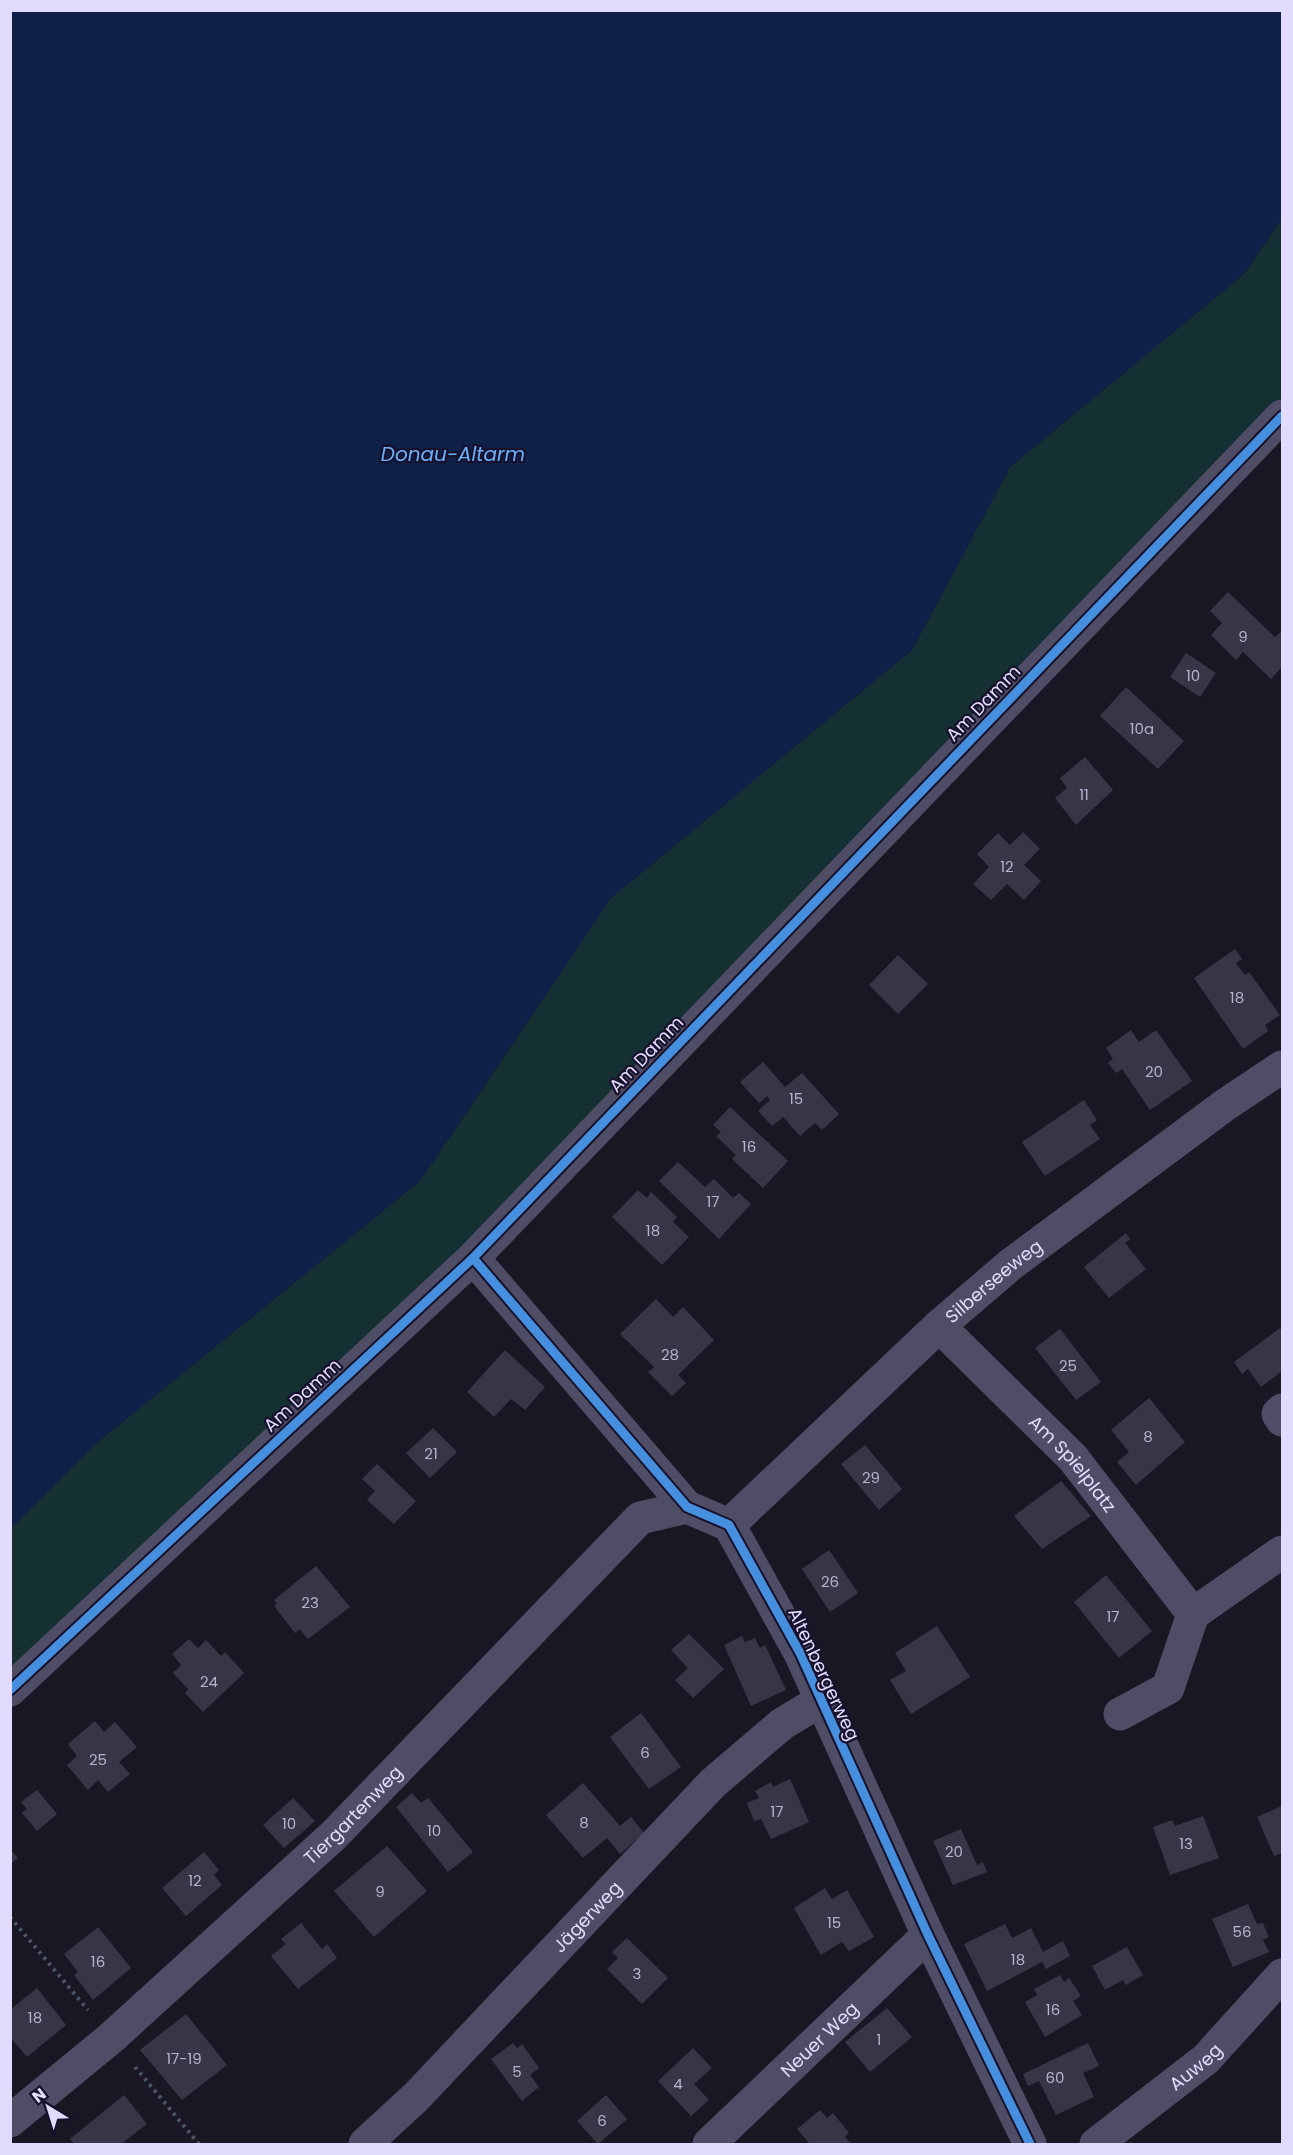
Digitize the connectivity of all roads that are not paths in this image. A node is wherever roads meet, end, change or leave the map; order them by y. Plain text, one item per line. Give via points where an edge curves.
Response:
1 (1282, 416) edge
2 (1282, 1067) edge
3 (473, 1258) junction
4 (939, 1326) junction
5 (1282, 1410) edge
6 (1282, 1420) edge
7 (687, 1507) junction
8 (729, 1525) junction
9 (1282, 1552) edge
10 (1192, 1614) junction
11 (10, 1690) edge
12 (820, 1701) junction
13 (1120, 1714) dead end
14 (928, 1935) junction
15 (1282, 1975) edge
16 (10, 2121) edge
17 (365, 2145) edge
18 (709, 2145) edge
19 (1030, 2145) edge
20 (1096, 2145) edge

1 - 3 street, Am Damm
2 - 4 street, Silberseeweg via 1010,1265
3 - 7 street
3 - 11 street, Am Damm
4 - 8 street, Silberseeweg
4 - 10 street, Am Spielplatz via 1073,1458
5 - 6 street via 1278,1414
7 - 8 street
7 - 16 street, Tiergartenweg via 640,1518 333,1836 111,2038
8 - 12 street, Altenbergerweg via 800,1653
9 - 10 street
10 - 13 street via 1168,1688
12 - 14 street, Altenbergerweg
12 - 17 street, Jägerweg via 782,1724 713,1783 424,2088
14 - 18 street, Neuer Weg
14 - 19 street, Altenbergerweg
15 - 20 street, Auweg via 1206,2059

